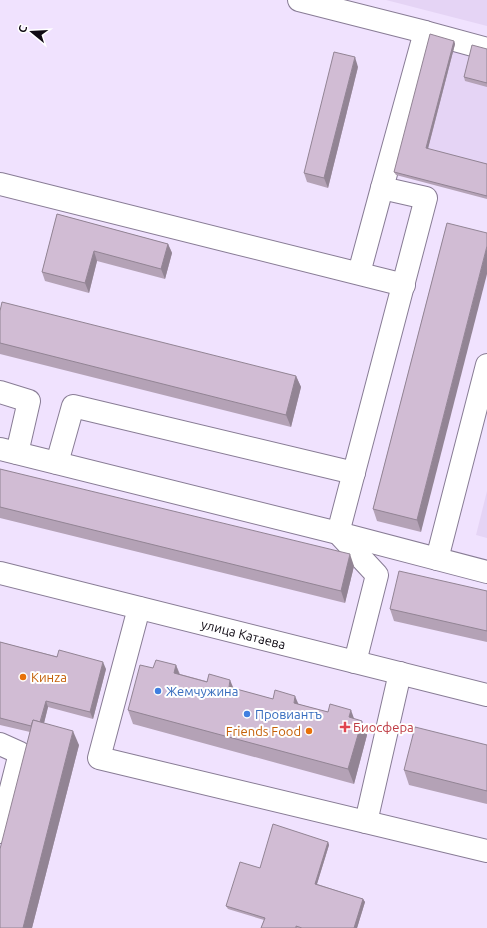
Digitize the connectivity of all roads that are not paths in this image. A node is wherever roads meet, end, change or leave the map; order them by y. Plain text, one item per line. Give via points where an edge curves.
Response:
1 (299, 0) edge
2 (425, 32) junction
3 (487, 49) edge
4 (0, 184) edge
5 (382, 188) junction
6 (359, 273) junction
7 (404, 284) junction
8 (487, 365) edge
9 (0, 392) edge
10 (8, 451) edge
11 (57, 463) junction
12 (354, 473) junction
13 (338, 533) junction
14 (436, 560) junction
15 (487, 572) edge
16 (0, 573) edge
17 (139, 608) junction
18 (355, 662) junction
19 (400, 674) junction
20 (487, 695) edge
21 (0, 744) edge
22 (366, 822) junction
23 (0, 832) edge
24 (487, 851) edge

1 - 2 street
2 - 3 street
2 - 5 street
4 - 6 street
5 - 6 street
5 - 7 street via 426,198
6 - 7 street
7 - 12 street
8 - 14 street
9 - 10 street via 29,401
10 - 11 street
11 - 12 street via 73,406
11 - 13 street
12 - 13 street
13 - 14 street
13 - 18 street via 377,575
14 - 15 street
16 - 17 street, улица Катаева
17 - 18 street, улица Катаева
17 - 22 street via 99,758
18 - 19 street, улица Катаева
19 - 20 street, улица Катаева
19 - 22 street
21 - 23 street via 20,753
22 - 24 street

